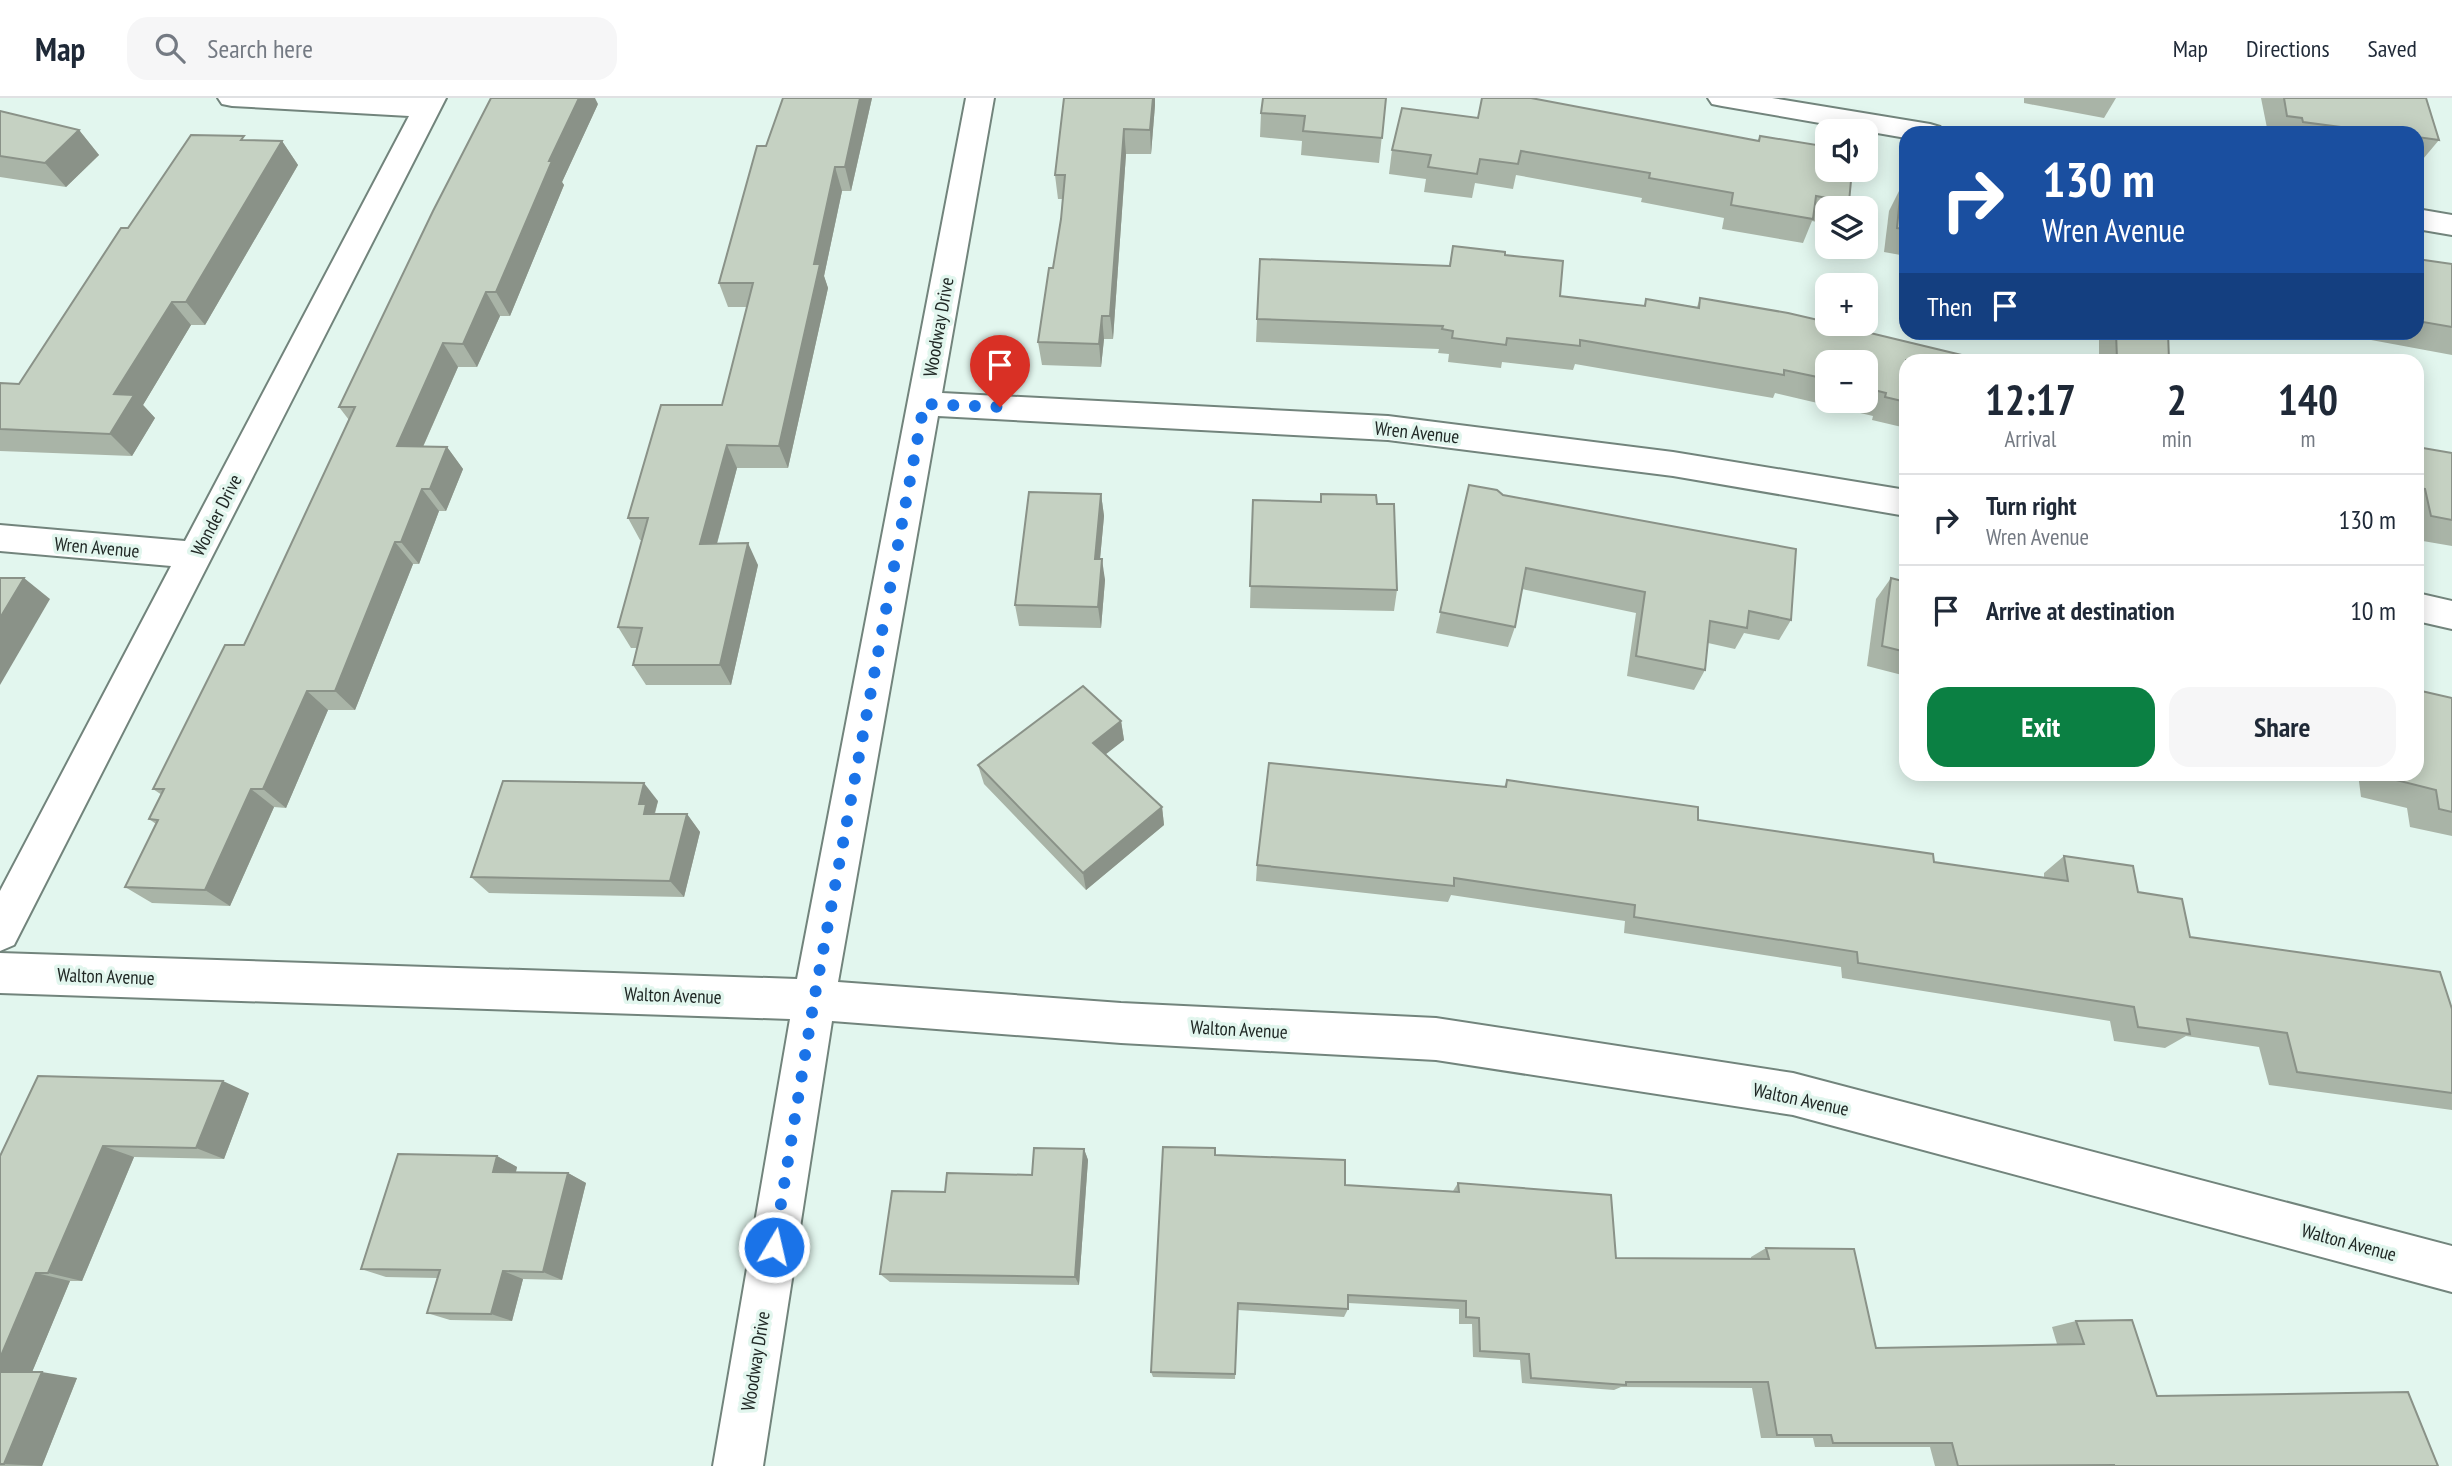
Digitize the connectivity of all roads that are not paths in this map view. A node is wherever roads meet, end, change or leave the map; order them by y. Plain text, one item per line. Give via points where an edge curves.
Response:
1 (232, 98) edge
2 (980, 98) edge
3 (1722, 98) edge
4 (429, 103) edge
5 (1899, 128) edge
6 (2424, 220) edge
7 (2452, 225) edge
8 (924, 404) junction
9 (1899, 502) edge
10 (0, 538) edge
11 (195, 555) junction
12 (2424, 609) edge
13 (2452, 615) edge
14 (0, 932) edge
15 (0, 973) edge
16 (814, 1000) junction
17 (2452, 1269) edge
18 (738, 1466) edge

1 - 4 street
2 - 8 street, Woodway Drive
3 - 5 street
4 - 11 street, Wonder Drive
6 - 7 street
8 - 9 street, Wren Avenue via 1388,428 1673,464
8 - 16 street, Woodway Drive
10 - 11 street, Wren Avenue
11 - 14 street, Wonder Drive
12 - 13 street
15 - 16 street, Walton Avenue
16 - 17 street, Walton Avenue via 1121,1023 1436,1038 1793,1094
16 - 18 street, Woodway Drive

